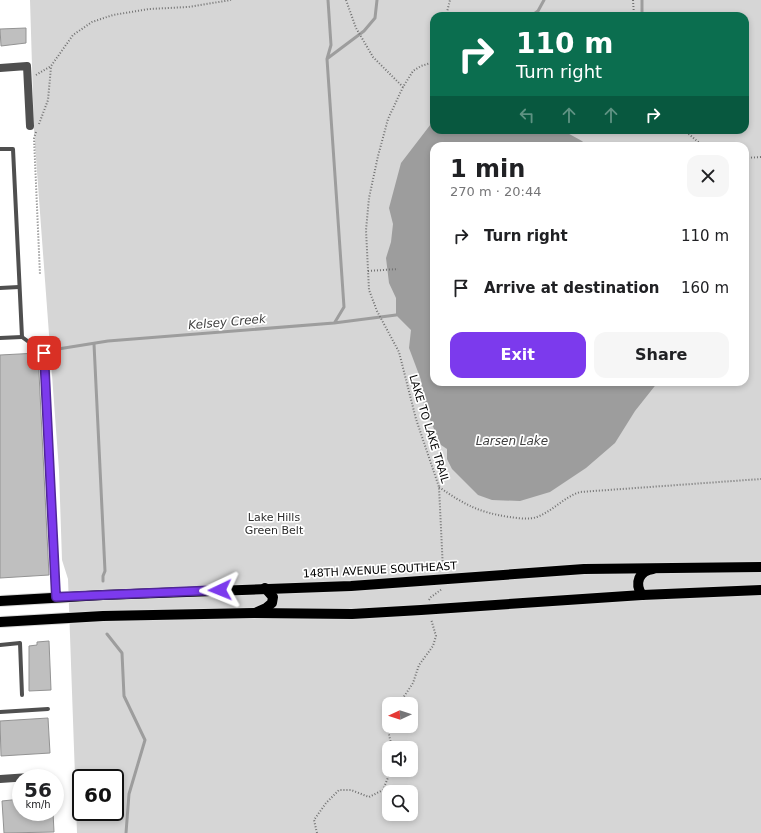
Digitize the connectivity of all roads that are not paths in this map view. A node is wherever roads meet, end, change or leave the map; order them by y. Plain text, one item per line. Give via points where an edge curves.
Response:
1 (0, 68) edge
2 (30, 126) dead end
3 (0, 149) edge
4 (19, 287) junction
5 (0, 288) edge
6 (22, 337) junction
7 (0, 338) edge
8 (665, 567) junction
9 (761, 567) edge
10 (265, 588) junction
11 (761, 590) edge
12 (642, 595) junction
13 (56, 597) junction
14 (0, 601) edge
15 (254, 613) junction
16 (0, 622) edge
17 (0, 645) edge
18 (22, 695) dead end
19 (48, 709) dead end
20 (0, 712) edge
21 (12, 778) edge
22 (0, 779) edge

1 - 2 street via 27,66
3 - 4 lane via 13,149
4 - 5 lane
4 - 6 lane
6 - 7 lane
6 - 13 lane via 44,353
8 - 9 main road, 148TH AVENUE SOUTHEAST
8 - 10 main road, 148TH AVENUE SOUTHEAST via 584,569 351,586
8 - 12 main road via 642,572 637,584
10 - 13 main road, 148TH AVENUE SOUTHEAST
10 - 15 main road via 273,597 272,603
11 - 12 main road
12 - 15 main road via 398,612
13 - 14 main road, 148TH AVENUE SOUTHEAST
15 - 16 main road via 103,616
17 - 18 lane via 20,643
19 - 20 lane
21 - 22 street

